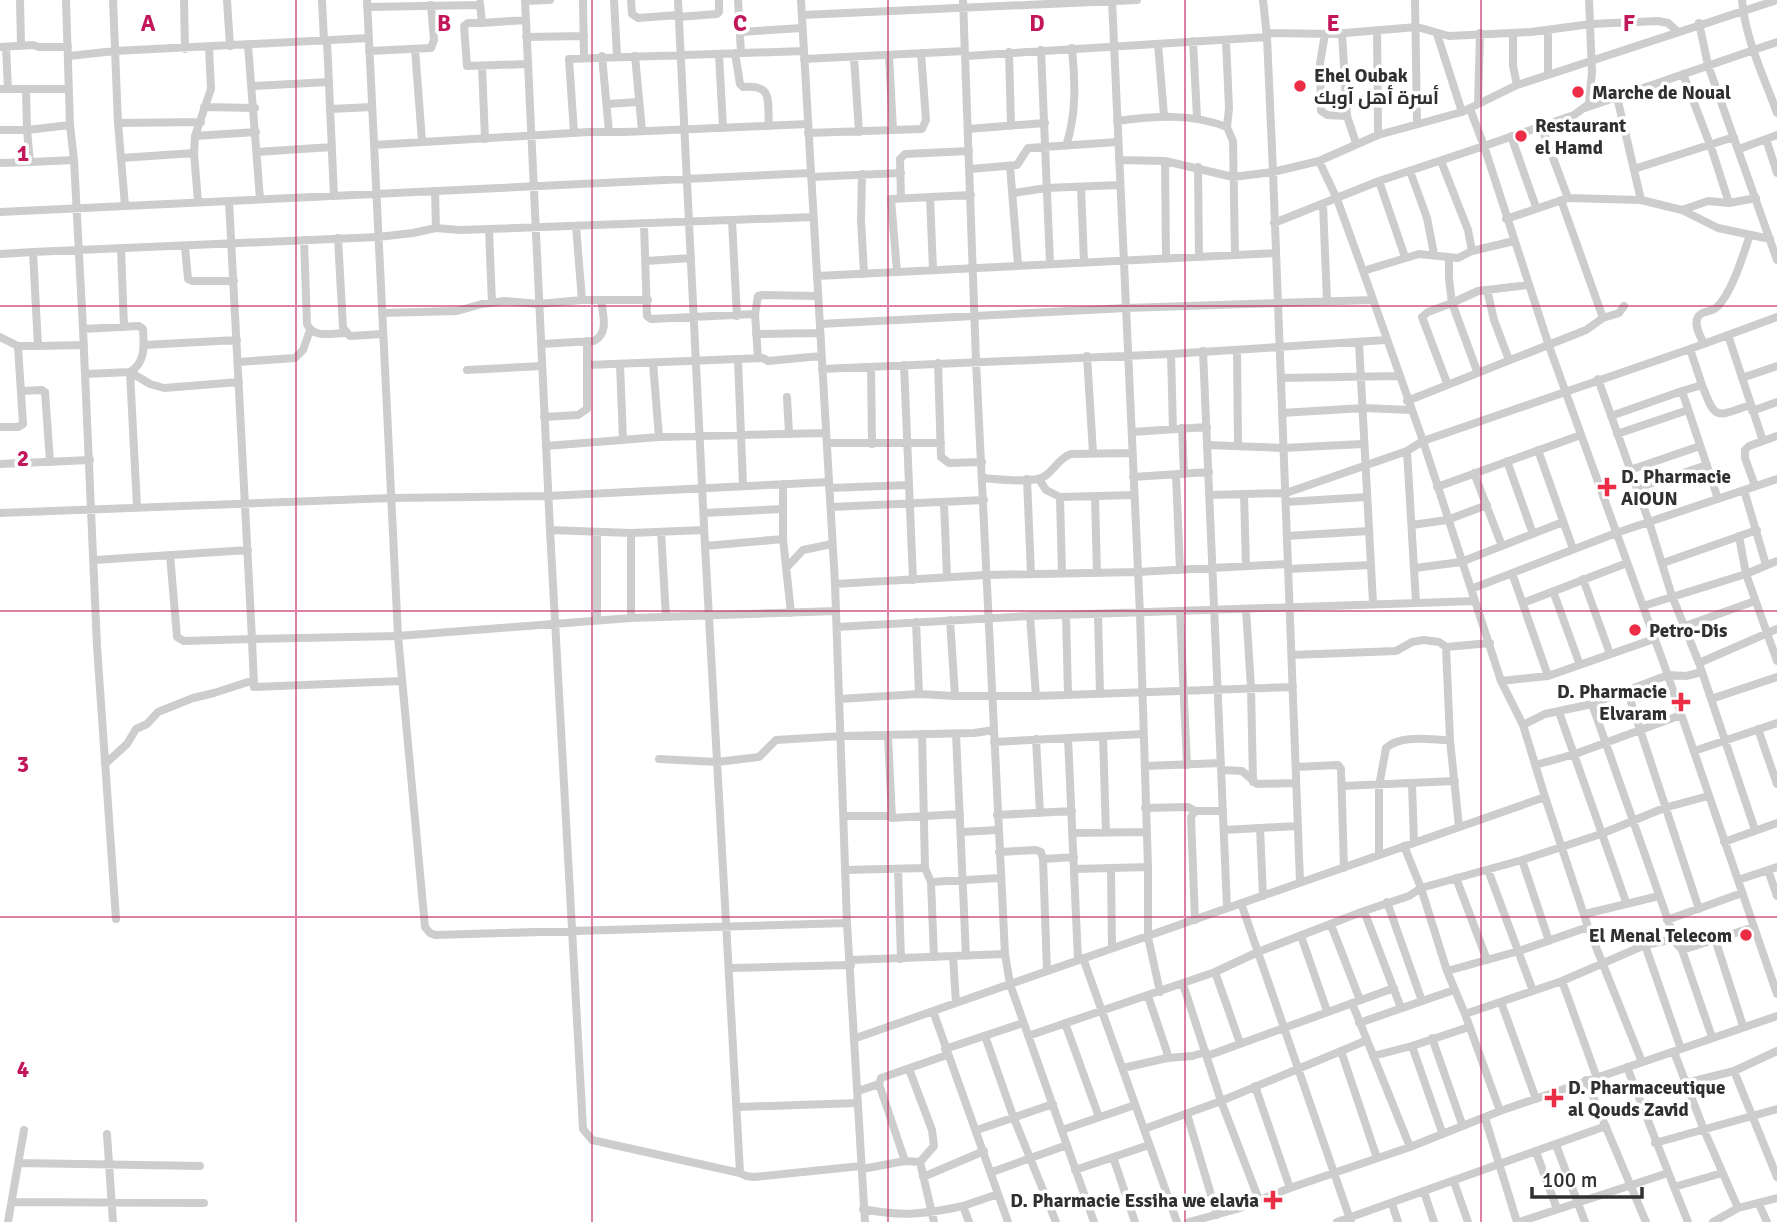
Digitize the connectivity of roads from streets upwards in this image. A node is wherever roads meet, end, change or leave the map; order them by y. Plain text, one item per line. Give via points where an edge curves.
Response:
1 (20, 0) edge
2 (66, 0) edge
3 (113, 0) edge
4 (184, 0) edge
5 (227, 0) edge
6 (322, 0) edge
7 (525, 0) edge
8 (551, 0) edge
9 (583, 0) edge
10 (614, 0) edge
11 (631, 0) edge
12 (678, 0) edge
13 (719, 0) edge
14 (738, 0) edge
15 (801, 0) edge
16 (1137, 0) edge
17 (1263, 0) edge
18 (1415, 0) edge
19 (1589, 0) edge
20 (1742, 0) edge
21 (1777, 0) edge
22 (1112, 1) edge
23 (414, 2) edge
24 (480, 3) edge
25 (367, 4) edge
26 (963, 4) edge
27 (431, 5) junction
28 (1743, 12) junction
29 (678, 16) junction
30 (802, 16) junction
31 (526, 20) junction
32 (482, 23) junction
33 (1699, 23) junction
34 (1591, 24) junction
35 (1417, 27) junction
36 (802, 28) junction
37 (1377, 30) junction
38 (1548, 30) junction
39 (1677, 31) junction
40 (740, 32) junction
41 (1342, 33) junction
42 (1480, 33) junction
43 (1513, 33) junction
44 (1325, 34) junction
45 (1437, 34) junction
46 (1267, 35) junction
47 (584, 36) junction
48 (526, 37) junction
49 (369, 38) junction
50 (1226, 40) junction
51 (326, 41) junction
52 (1193, 41) junction
53 (1777, 42) edge
54 (1158, 44) junction
55 (21, 45) junction
56 (248, 45) junction
57 (230, 46) junction
58 (1114, 46) junction
59 (3, 47) edge
60 (209, 48) junction
61 (1072, 48) junction
62 (185, 49) junction
63 (415, 49) junction
64 (1754, 49) junction
65 (1041, 50) junction
66 (68, 51) junction
67 (115, 51) junction
68 (369, 51) junction
69 (738, 52) junction
70 (1009, 52) junction
71 (921, 53) junction
72 (719, 54) junction
73 (965, 54) junction
74 (804, 55) junction
75 (602, 56) junction
76 (617, 56) junction
77 (681, 56) junction
78 (888, 56) junction
79 (584, 57) junction
80 (635, 57) junction
81 (854, 57) junction
82 (1592, 61) junction
83 (528, 64) junction
84 (1708, 65) junction
85 (482, 66) junction
86 (1683, 74) junction
87 (1548, 75) junction
88 (329, 82) junction
89 (1777, 82) edge
90 (252, 86) junction
91 (1517, 86) junction
92 (1767, 86) junction
93 (4, 89) edge
94 (26, 89) junction
95 (68, 89) junction
96 (1617, 97) junction
97 (639, 102) junction
98 (1478, 103) junction
99 (607, 104) junction
100 (204, 107) junction
101 (372, 107) junction
102 (255, 108) junction
103 (1584, 108) junction
104 (330, 109) junction
105 (1466, 111) junction
106 (1777, 113) edge
107 (1164, 115) junction
108 (1348, 116) junction
109 (1197, 117) junction
110 (1117, 121) junction
111 (201, 122) junction
112 (118, 123) junction
113 (1045, 123) junction
114 (1417, 123) junction
115 (69, 125) junction
116 (1541, 125) junction
117 (769, 126) junction
118 (1011, 126) junction
119 (1227, 127) junction
120 (723, 128) junction
121 (684, 129) junction
122 (808, 129) junction
123 (968, 129) junction
124 (0, 130) edge
125 (27, 130) junction
126 (893, 130) junction
127 (642, 131) junction
128 (256, 132) junction
129 (609, 132) junction
130 (859, 132) junction
131 (574, 133) junction
132 (1378, 135) junction
133 (1777, 135) edge
134 (195, 136) junction
135 (531, 136) junction
136 (1511, 136) junction
137 (1734, 136) junction
138 (485, 139) junction
139 (1766, 139) junction
140 (422, 141) junction
141 (1118, 142) junction
142 (1356, 143) junction
143 (374, 145) junction
144 (1710, 145) junction
145 (1066, 146) junction
146 (1484, 146) junction
147 (332, 147) junction
148 (1044, 147) junction
149 (1739, 149) junction
150 (969, 151) junction
151 (257, 152) junction
152 (194, 153) junction
153 (121, 158) junction
154 (74, 160) junction
155 (1119, 160) junction
156 (1165, 161) junction
157 (1319, 161) junction
158 (1441, 161) junction
159 (30, 162) junction
160 (0, 163) edge
161 (1010, 166) junction
162 (1198, 167) junction
163 (970, 169) junction
164 (1634, 169) junction
165 (1410, 171) junction
166 (1273, 172) junction
167 (901, 173) junction
168 (1777, 173) edge
169 (862, 174) junction
170 (811, 175) junction
171 (1233, 177) junction
172 (687, 179) junction
173 (1379, 181) junction
174 (1119, 185) junction
175 (534, 186) junction
176 (1081, 187) junction
177 (1046, 188) junction
178 (435, 191) junction
179 (1014, 193) junction
180 (376, 194) junction
181 (971, 195) junction
182 (334, 196) junction
183 (930, 197) junction
184 (901, 198) junction
185 (1756, 198) junction
186 (1337, 199) junction
187 (1564, 199) junction
188 (260, 200) junction
189 (1641, 200) junction
190 (229, 201) junction
191 (198, 202) junction
192 (1729, 203) junction
193 (1323, 204) junction
194 (125, 206) junction
195 (1536, 207) junction
196 (77, 208) junction
197 (1682, 210) junction
198 (0, 212) edge
199 (813, 217) junction
200 (1506, 219) junction
201 (732, 221) junction
202 (689, 223) junction
203 (1274, 223) junction
204 (645, 224) junction
205 (576, 226) junction
206 (536, 227) junction
207 (436, 228) junction
208 (489, 229) junction
209 (1750, 235) junction
210 (378, 237) junction
211 (338, 238) junction
212 (304, 240) junction
213 (1514, 241) junction
214 (1773, 243) edge
215 (232, 244) junction
216 (185, 247) junction
217 (121, 249) junction
218 (79, 250) junction
219 (1472, 251) junction
220 (33, 252) junction
221 (1275, 253) junction
222 (0, 254) edge
223 (1434, 254) junction
224 (1235, 255) junction
225 (1199, 257) junction
226 (1405, 257) junction
227 (1449, 257) junction
228 (691, 258) junction
229 (1166, 259) junction
230 (1777, 260) edge
231 (646, 261) junction
232 (1124, 261) junction
233 (1084, 262) junction
234 (1050, 264) junction
235 (1018, 265) junction
236 (974, 267) junction
237 (933, 270) junction
238 (1363, 271) junction
239 (897, 272) junction
240 (864, 274) junction
241 (817, 276) junction
242 (234, 281) junction
243 (1528, 285) junction
244 (1487, 290) junction
245 (818, 296) junction
246 (582, 300) junction
247 (601, 300) junction
248 (648, 300) junction
249 (1373, 300) junction
250 (1327, 301) junction
251 (492, 303) junction
252 (1278, 303) junction
253 (1452, 303) junction
254 (539, 304) junction
255 (1625, 306) dead end
256 (1126, 308) junction
257 (382, 313) junction
258 (755, 314) junction
259 (737, 316) junction
260 (976, 316) junction
261 (1777, 317) edge
262 (1603, 318) junction
263 (694, 319) junction
264 (124, 327) junction
265 (83, 329) junction
266 (820, 329) junction
267 (310, 330) junction
268 (346, 333) junction
269 (383, 334) junction
270 (756, 334) junction
271 (1728, 335) junction
272 (0, 337) edge
273 (237, 340) junction
274 (1386, 340) junction
275 (587, 341) junction
276 (1359, 343) junction
277 (541, 344) junction
278 (1704, 344) junction
279 (84, 345) junction
280 (144, 345) junction
281 (18, 346) junction
282 (38, 346) junction
283 (1549, 346) junction
284 (1279, 347) junction
285 (1690, 349) junction
286 (1237, 350) junction
287 (1203, 351) junction
288 (1171, 354) junction
289 (1128, 355) junction
290 (821, 356) junction
291 (1087, 356) junction
292 (758, 358) junction
293 (738, 359) junction
294 (1509, 360) junction
295 (976, 361) junction
296 (238, 362) junction
297 (696, 362) junction
298 (653, 363) junction
299 (938, 363) junction
300 (620, 364) junction
301 (587, 365) junction
302 (904, 365) junction
303 (542, 366) junction
304 (1777, 366) edge
305 (871, 367) junction
306 (822, 369) junction
307 (467, 370) dead end
308 (1477, 371) junction
309 (130, 372) junction
310 (86, 374) junction
311 (1361, 375) junction
312 (1399, 376) junction
313 (1281, 378) junction
314 (1742, 378) junction
315 (1598, 380) junction
316 (239, 382) junction
317 (1447, 383) junction
318 (1702, 385) junction
319 (21, 391) junction
320 (1565, 391) junction
321 (1682, 391) junction
322 (787, 397) dead end
323 (1407, 401) junction
324 (1777, 402) edge
325 (1363, 408) junction
326 (1751, 408) junction
327 (1410, 410) junction
328 (1688, 410) junction
329 (1282, 413) junction
330 (1611, 416) junction
331 (544, 417) junction
332 (0, 427) edge
333 (1207, 427) junction
334 (1178, 429) junction
335 (1132, 432) junction
336 (826, 433) junction
337 (789, 434) junction
338 (1617, 434) junction
339 (1580, 435) junction
340 (700, 436) junction
341 (741, 436) junction
342 (1777, 436) edge
343 (659, 438) junction
344 (622, 440) junction
345 (1423, 441) junction
346 (1763, 441) junction
347 (827, 443) junction
348 (907, 443) junction
349 (941, 443) junction
350 (872, 444) junction
351 (1363, 444) junction
352 (1207, 445) junction
353 (1238, 445) junction
354 (546, 446) junction
355 (1700, 446) junction
356 (1283, 448) junction
357 (1538, 450) junction
358 (1407, 451) junction
359 (1093, 453) junction
360 (1132, 453) junction
361 (90, 460) junction
362 (1507, 461) junction
363 (50, 462) junction
364 (982, 462) junction
365 (0, 464) edge
366 (1707, 465) junction
367 (1364, 466) junction
368 (1630, 470) junction
369 (1209, 472) junction
370 (1474, 472) junction
371 (1180, 474) junction
372 (1133, 477) junction
373 (982, 478) junction
374 (1027, 479) junction
375 (1039, 479) junction
376 (1777, 479) edge
377 (783, 484) junction
378 (829, 485) junction
379 (909, 485) junction
380 (743, 486) junction
381 (1755, 486) junction
382 (1437, 487) junction
383 (703, 488) junction
384 (1637, 488) junction
385 (1744, 490) junction
386 (1244, 494) junction
387 (1133, 495) junction
388 (1210, 495) junction
389 (548, 496) junction
390 (1094, 496) junction
391 (1060, 497) junction
392 (1286, 497) junction
393 (1367, 497) junction
394 (391, 498) junction
395 (1718, 499) junction
396 (984, 500) junction
397 (246, 503) junction
398 (944, 503) junction
399 (909, 504) junction
400 (1487, 505) junction
401 (137, 507) junction
402 (831, 507) junction
403 (92, 509) junction
404 (782, 509) junction
405 (0, 513) edge
406 (704, 513) junction
407 (1447, 520) junction
408 (1563, 522) junction
409 (1649, 522) junction
410 (1412, 524) junction
411 (550, 530) junction
412 (704, 530) junction
413 (1757, 530) junction
414 (1369, 531) junction
415 (597, 532) junction
416 (661, 532) junction
417 (631, 533) junction
418 (1616, 533) junction
419 (1533, 534) junction
420 (1287, 536) junction
421 (1739, 536) junction
422 (783, 538) junction
423 (832, 544) junction
424 (705, 546) junction
425 (1502, 546) junction
426 (1573, 549) junction
427 (248, 550) junction
428 (170, 555) junction
429 (95, 560) junction
430 (1777, 561) edge
431 (1461, 562) junction
432 (1627, 563) junction
433 (1662, 563) junction
434 (1371, 565) junction
435 (1766, 565) junction
436 (788, 566) junction
437 (1246, 566) junction
438 (1288, 566) junction
439 (1213, 568) junction
440 (1415, 568) junction
441 (1180, 570) junction
442 (1137, 572) junction
443 (1062, 573) junction
444 (1097, 573) junction
445 (1512, 573) junction
446 (1031, 574) junction
447 (1746, 574) junction
448 (986, 575) junction
449 (947, 578) junction
450 (1583, 579) junction
451 (913, 580) junction
452 (835, 584) junction
453 (1471, 590) junction
454 (1553, 591) junction
455 (1672, 596) junction
456 (1475, 601) junction
457 (1755, 601) junction
458 (1416, 602) junction
459 (1373, 603) junction
460 (1522, 603) junction
461 (1643, 606) junction
462 (1290, 608) junction
463 (1246, 609) junction
464 (1215, 610) junction
465 (836, 611) junction
466 (1180, 612) junction
467 (791, 613) junction
468 (1140, 614) junction
469 (1098, 615) junction
470 (710, 616) junction
471 (1030, 616) junction
472 (1066, 616) junction
473 (666, 617) junction
474 (631, 618) junction
475 (988, 618) junction
476 (597, 620) junction
477 (950, 620) junction
478 (916, 622) junction
479 (555, 623) junction
480 (1685, 626) junction
481 (836, 627) junction
482 (1777, 629) edge
483 (1767, 632) junction
484 (398, 636) junction
485 (252, 639) junction
486 (1654, 639) junction
487 (1490, 643) junction
488 (1447, 647) junction
489 (1610, 654) junction
490 (1292, 655) junction
491 (1777, 662) edge
492 (1580, 665) junction
493 (1700, 667) junction
494 (1668, 674) junction
495 (1548, 676) junction
496 (1777, 677) edge
497 (254, 680) junction
498 (402, 681) junction
499 (1502, 681) junction
500 (1293, 687) junction
501 (1251, 688) junction
502 (1217, 690) junction
503 (1627, 690) junction
504 (1184, 692) junction
505 (1100, 693) junction
506 (1142, 693) junction
507 (919, 694) junction
508 (1068, 694) junction
509 (955, 696) junction
510 (992, 696) junction
511 (1036, 696) junction
512 (840, 699) junction
513 (1711, 699) junction
514 (1592, 704) junction
515 (1559, 712) junction
516 (1681, 715) junction
517 (1777, 723) edge
518 (1523, 725) junction
519 (1640, 729) junction
520 (1758, 729) junction
521 (994, 730) junction
522 (922, 734) junction
523 (956, 734) junction
524 (1143, 734) junction
525 (842, 736) junction
526 (888, 736) junction
527 (1103, 737) junction
528 (1068, 738) junction
529 (1036, 739) junction
530 (1450, 740) junction
531 (1724, 741) junction
532 (994, 742) junction
533 (1605, 742) junction
534 (1694, 751) junction
535 (1575, 754) junction
536 (659, 759) dead end
537 (718, 762) junction
538 (105, 764) junction
539 (1187, 765) junction
540 (1535, 765) junction
541 (1145, 766) junction
542 (1222, 766) junction
543 (1296, 767) junction
544 (1455, 781) junction
545 (1253, 782) junction
546 (1296, 783) junction
547 (1412, 784) junction
548 (1777, 784) edge
549 (1342, 786) junction
550 (1379, 786) junction
551 (1708, 796) junction
552 (1545, 797) junction
553 (1145, 808) junction
554 (1664, 808) junction
555 (1072, 811) junction
556 (1195, 811) junction
557 (1223, 811) junction
558 (1040, 813) junction
559 (960, 814) junction
560 (925, 815) junction
561 (997, 815) junction
562 (844, 816) junction
563 (891, 816) junction
564 (1632, 820) junction
565 (1777, 823) edge
566 (1298, 826) junction
567 (1459, 827) junction
568 (1260, 828) junction
569 (998, 830) junction
570 (1224, 830) junction
571 (1755, 830) junction
572 (961, 832) junction
573 (1146, 832) junction
574 (1072, 833) junction
575 (1106, 833) junction
576 (1601, 834) junction
577 (1724, 842) junction
578 (1414, 843) junction
579 (1404, 846) junction
580 (1562, 846) junction
581 (999, 852) junction
582 (1380, 855) junction
583 (1074, 857) junction
584 (1043, 859) junction
585 (1522, 860) junction
586 (1148, 867) junction
587 (925, 868) junction
588 (1344, 868) junction
589 (898, 869) junction
590 (1075, 869) junction
591 (1111, 869) junction
592 (1773, 869) edge
593 (845, 870) junction
594 (1488, 870) junction
595 (1000, 878) junction
596 (1456, 878) junction
597 (964, 880) junction
598 (1738, 880) junction
599 (931, 882) junction
600 (1300, 882) junction
601 (1421, 888) junction
602 (1742, 893) junction
603 (1263, 895) junction
604 (1659, 896) junction
605 (1777, 896) edge
606 (1387, 902) junction
607 (1626, 902) junction
608 (1241, 903) junction
609 (1227, 908) junction
610 (1699, 909) junction
611 (1364, 911) junction
612 (1585, 914) junction
613 (116, 919) dead end
614 (1195, 920) junction
615 (1667, 920) junction
616 (847, 923) junction
617 (726, 925) junction
618 (1331, 925) junction
619 (1588, 927) junction
620 (1754, 927) junction
621 (571, 930) junction
622 (1301, 936) junction
623 (1148, 937) junction
624 (1674, 939) junction
625 (1715, 939) junction
626 (1549, 941) junction
627 (1644, 945) junction
628 (1112, 948) junction
629 (1682, 950) junction
630 (1519, 951) junction
631 (1258, 953) junction
632 (1005, 954) junction
633 (953, 956) junction
634 (966, 956) junction
635 (934, 957) junction
636 (901, 959) junction
637 (1080, 959) junction
638 (1487, 960) junction
639 (850, 962) junction
640 (1602, 963) junction
641 (1772, 965) edge
642 (729, 968) junction
643 (1046, 971) junction
644 (1447, 971) junction
645 (1215, 972) junction
646 (1562, 981) junction
647 (1010, 984) junction
648 (1183, 984) junction
649 (1394, 988) junction
650 (1454, 990) junction
651 (1533, 991) junction
652 (1160, 992) junction
653 (1777, 994) edge
654 (1149, 996) junction
655 (1356, 1001) junction
656 (1422, 1001) junction
657 (1501, 1002) junction
658 (956, 1003) junction
659 (1401, 1008) junction
660 (933, 1011) junction
661 (1101, 1011) junction
662 (1327, 1012) junction
663 (1465, 1014) junction
664 (1777, 1016) edge
665 (1023, 1023) junction
666 (1065, 1023) junction
667 (1359, 1023) junction
668 (1743, 1026) junction
669 (1283, 1027) junction
670 (1469, 1027) junction
671 (985, 1035) junction
672 (1028, 1036) junction
673 (1712, 1037) junction
674 (856, 1038) junction
675 (1432, 1038) junction
676 (1365, 1041) junction
677 (1240, 1043) junction
678 (1412, 1046) junction
679 (1678, 1050) junction
680 (1341, 1051) junction
681 (1777, 1051) edge
682 (946, 1052) junction
683 (1207, 1054) junction
684 (1373, 1056) junction
685 (1167, 1058) junction
686 (1642, 1062) junction
687 (1627, 1067) junction
688 (1123, 1068) junction
689 (1297, 1068) junction
690 (909, 1069) junction
691 (1734, 1070) junction
692 (1597, 1078) junction
693 (1586, 1080) junction
694 (1686, 1083) junction
695 (879, 1084) junction
696 (1255, 1086) junction
697 (858, 1091) junction
698 (1536, 1099) junction
699 (1221, 1101) junction
700 (858, 1103) junction
701 (1053, 1104) junction
702 (1135, 1105) junction
703 (737, 1107) junction
704 (1777, 1109) edge
705 (1500, 1111) junction
706 (1187, 1114) junction
707 (1013, 1116) junction
708 (1752, 1116) junction
709 (1099, 1117) junction
710 (1485, 1118) junction
711 (1462, 1125) junction
712 (1606, 1126) junction
713 (1144, 1129) junction
714 (24, 1130) dead end
715 (977, 1130) junction
716 (1062, 1130) junction
717 (1704, 1130) junction
718 (1442, 1132) junction
719 (107, 1134) dead end
720 (1655, 1143) junction
721 (1067, 1145) junction
722 (1149, 1145) junction
723 (1556, 1145) junction
724 (1410, 1146) junction
725 (984, 1151) junction
726 (1536, 1152) junction
727 (1113, 1157) junction
728 (1031, 1158) junction
729 (1377, 1158) junction
730 (905, 1161) junction
731 (920, 1162) junction
732 (19, 1163) junction
733 (109, 1164) junction
734 (200, 1166) dead end
735 (1499, 1166) junction
736 (862, 1168) junction
737 (1075, 1170) junction
738 (992, 1172) junction
739 (740, 1173) junction
740 (1334, 1173) junction
741 (1668, 1173) junction
742 (1722, 1173) junction
743 (923, 1177) junction
744 (1777, 1177) edge
745 (1454, 1182) junction
746 (1632, 1185) junction
747 (1674, 1187) junction
748 (1290, 1188) junction
749 (1424, 1192) junction
750 (998, 1194) junction
751 (1777, 1198) edge
752 (1259, 1200) junction
753 (1577, 1201) junction
754 (12, 1202) junction
755 (112, 1202) junction
756 (204, 1203) dead end
757 (1392, 1204) junction
758 (1759, 1204) junction
759 (964, 1206) junction
760 (1738, 1208) junction
761 (863, 1209) junction
762 (1556, 1209) junction
763 (1217, 1215) junction
764 (932, 1218) edge
765 (893, 1219) edge
766 (1350, 1220) edge
767 (1717, 1221) edge
768 (9, 1222) edge
769 (113, 1222) edge
770 (865, 1222) edge
771 (969, 1222) edge
772 (1008, 1222) edge
773 (1056, 1222) edge
774 (1094, 1222) edge
775 (1135, 1222) edge
776 (1177, 1222) edge
777 (1189, 1222) edge
778 (1338, 1222) edge
779 (1398, 1222) edge
780 (1434, 1222) edge
781 (1468, 1222) edge
782 (1518, 1222) edge
783 (1585, 1222) edge
784 (1646, 1222) edge
785 (1688, 1222) edge
786 (1767, 1222) edge

1 - 55 street
2 - 66 street
3 - 67 street
4 - 62 street
5 - 57 street
6 - 51 street
7 - 8 street
7 - 31 street
9 - 47 street
10 - 76 street
11 - 29 street via 632,14 638,18
12 - 29 street
13 - 29 street via 717,15
14 - 40 street
15 - 30 street
16 - 22 street
17 - 46 street
18 - 35 street
19 - 34 street
20 - 28 street
21 - 28 street
22 - 26 street
22 - 58 street
23 - 25 street
23 - 27 street
24 - 27 street
24 - 32 street
25 - 49 street
26 - 30 street
26 - 73 street
27 - 63 street via 433,46
28 - 33 street
28 - 64 street
29 - 77 street
30 - 36 street
31 - 32 street
31 - 48 street
32 - 85 street via 464,27 465,63
33 - 39 street
33 - 84 street
34 - 38 street
34 - 39 street via 1658,21
34 - 82 street
35 - 37 street
35 - 45 street
35 - 114 street
36 - 40 street
36 - 74 street
37 - 41 street
37 - 132 street
38 - 43 street
38 - 87 street
39 - 82 street
40 - 69 street
41 - 44 street
41 - 108 street
42 - 43 street
42 - 45 street
42 - 98 street
43 - 91 street
44 - 46 street
44 - 108 street via 1321,111 1327,116
45 - 105 street
46 - 50 street
46 - 166 street
47 - 48 street
47 - 79 street
48 - 83 street
49 - 51 street
49 - 68 street
50 - 52 street
50 - 119 street
51 - 56 street
51 - 88 street
52 - 54 street
52 - 109 street
53 - 64 street
54 - 58 street
54 - 107 street
55 - 59 street
55 - 66 street
56 - 57 street
56 - 90 street
57 - 60 street
58 - 61 street
58 - 110 street
59 - 93 street
60 - 62 street
60 - 100 street via 211,89
61 - 65 street
61 - 145 street via 1075,101
62 - 67 street
63 - 68 street
63 - 140 street
64 - 84 street
64 - 92 street
65 - 70 street
65 - 113 street
66 - 67 street
66 - 95 street
67 - 112 street
68 - 101 street
69 - 72 street
69 - 74 street
69 - 117 street via 740,84 764,89
70 - 73 street
70 - 118 street
71 - 73 street
71 - 78 street
71 - 126 street via 925,125
72 - 77 street
72 - 120 street
73 - 123 street
74 - 81 street
74 - 122 street
75 - 76 street
75 - 79 street
75 - 99 street
76 - 80 street
77 - 80 street
77 - 121 street
78 - 81 street
78 - 126 street
79 - 131 street via 569,59
80 - 97 street
81 - 130 street
82 - 87 street
82 - 103 street via 1591,96
83 - 85 street
83 - 135 street
84 - 86 street
84 - 137 street
85 - 138 street
86 - 96 street
86 - 144 street
87 - 91 street
88 - 90 street
88 - 104 street
89 - 92 street
90 - 102 street
91 - 98 street
92 - 106 street
93 - 94 street
94 - 95 street
94 - 125 street
95 - 115 street
96 - 103 street
96 - 164 street
97 - 99 street
97 - 127 street
98 - 105 street
99 - 129 street
100 - 102 street
100 - 111 street
101 - 104 street
101 - 143 street
102 - 128 street
103 - 116 street
104 - 147 street
105 - 114 street
105 - 146 street
107 - 109 street
107 - 110 street
108 - 142 street
109 - 119 street
110 - 141 street
111 - 112 street
111 - 134 street
112 - 153 street
113 - 118 street
113 - 148 street
114 - 132 street
115 - 125 street
115 - 154 street
116 - 136 street
116 - 187 street
117 - 120 street
117 - 122 street
118 - 123 street
119 - 171 street via 1233,141
120 - 121 street
121 - 127 street
121 - 172 street
122 - 130 street
122 - 170 street
123 - 150 street
124 - 125 street
125 - 159 street
126 - 130 street
127 - 129 street
128 - 134 street
128 - 151 street
129 - 131 street
131 - 135 street
132 - 142 street
133 - 139 street
134 - 152 street
135 - 138 street
135 - 175 street
136 - 146 street
136 - 195 street
137 - 144 street
137 - 149 street
138 - 140 street
139 - 149 street
139 - 168 street
140 - 143 street
141 - 145 street
141 - 155 street
142 - 157 street
143 - 180 street
144 - 164 street
144 - 192 street
145 - 148 street
146 - 158 street
146 - 200 street
147 - 151 street
147 - 182 street
148 - 161 street via 1028,148 1020,163
148 - 177 street
149 - 185 street
150 - 163 street
150 - 167 street via 908,152 900,159
151 - 188 street
152 - 153 street
152 - 191 street
153 - 194 street
154 - 159 street
154 - 196 street
155 - 156 street
155 - 174 street
156 - 162 street
156 - 229 street
157 - 166 street
157 - 186 street
158 - 165 street
158 - 219 street
159 - 160 street
161 - 163 street
161 - 179 street
162 - 171 street
162 - 225 street
163 - 181 street
164 - 189 street
165 - 173 street
165 - 223 street
166 - 171 street
166 - 203 street
167 - 169 street
167 - 184 street
169 - 170 street
169 - 240 street
170 - 172 street
170 - 199 street
171 - 224 street
172 - 175 street
172 - 202 street
173 - 186 street
173 - 226 street
174 - 176 street
174 - 232 street
175 - 178 street
175 - 206 street
176 - 177 street
176 - 233 street
177 - 179 street
177 - 234 street
178 - 180 street
178 - 207 street
179 - 235 street
180 - 182 street
180 - 210 street
181 - 183 street
181 - 236 street
182 - 188 street
183 - 184 street
183 - 237 street
184 - 239 street via 891,200
185 - 192 street
185 - 214 street
186 - 193 street
186 - 238 street
187 - 189 street
187 - 195 street
187 - 262 street
188 - 190 street
189 - 197 street
190 - 191 street
190 - 215 street
191 - 194 street
192 - 197 street via 1708,201
193 - 203 street
193 - 250 street
194 - 196 street
195 - 200 street
196 - 198 street
196 - 218 street
197 - 209 street via 1708,224
199 - 201 street
199 - 241 street
200 - 213 street
201 - 202 street
201 - 259 street
202 - 204 street
202 - 228 street
203 - 221 street
204 - 205 street
204 - 231 street
205 - 206 street
205 - 246 street
206 - 208 street
206 - 254 street
207 - 208 street
207 - 210 street
208 - 251 street
209 - 214 street
209 - 278 street via 1725,296 1716,309 1698,318
210 - 211 street
210 - 257 street
211 - 212 street
211 - 268 street via 341,323
212 - 215 street
212 - 267 street
213 - 219 street
213 - 243 street
214 - 230 street
215 - 216 street
215 - 242 street
216 - 217 street
216 - 242 street via 188,279
217 - 218 street
217 - 264 street
218 - 220 street
218 - 265 street
219 - 227 street
220 - 222 street
220 - 282 street
221 - 224 street
221 - 252 street
223 - 226 street
223 - 227 street
224 - 225 street
225 - 229 street
226 - 238 street
227 - 253 street
228 - 231 street
228 - 263 street
229 - 232 street
231 - 248 street
232 - 233 street
232 - 256 street
233 - 234 street
234 - 235 street
235 - 236 street
236 - 237 street
236 - 260 street
237 - 239 street
238 - 249 street
239 - 240 street
240 - 241 street
241 - 245 street
242 - 273 street
243 - 244 street
243 - 283 street
244 - 253 street
244 - 294 street
245 - 258 street via 758,296
245 - 266 street
246 - 247 street
246 - 254 street
247 - 248 street
247 - 275 street via 604,329 600,338
248 - 263 street via 646,313 651,319
249 - 250 street
249 - 274 street
250 - 252 street
251 - 254 street
251 - 257 street via 457,311
252 - 256 street
252 - 284 street
253 - 308 street
253 - 317 street via 1422,317
254 - 277 street
255 - 262 street
256 - 260 street
256 - 289 street
257 - 269 street
258 - 259 street
258 - 270 street
259 - 263 street
260 - 266 street
260 - 295 street
261 - 271 street
262 - 283 street
263 - 297 street
264 - 265 street
264 - 280 street via 142,326
265 - 279 street
266 - 270 street
266 - 290 street
267 - 268 street via 314,334
267 - 296 street via 295,358
268 - 269 street
269 - 394 street
270 - 292 street
271 - 278 street
271 - 314 street
272 - 281 street
273 - 280 street
273 - 296 street
274 - 276 street
274 - 312 street
275 - 277 street
275 - 301 street
276 - 284 street
276 - 311 street
277 - 303 street
278 - 285 street
279 - 282 street
279 - 310 street
280 - 309 street via 139,367
281 - 282 street
281 - 319 street
283 - 294 street
283 - 320 street
284 - 286 street
284 - 313 street
285 - 315 street
285 - 318 street
286 - 287 street
286 - 353 street
287 - 288 street
287 - 333 street
288 - 289 street
288 - 334 street
289 - 291 street
289 - 335 street
290 - 292 street
290 - 306 street
291 - 295 street
291 - 359 street
292 - 293 street
293 - 297 street
293 - 341 street
294 - 308 street
295 - 299 street
295 - 364 street
296 - 316 street
297 - 298 street
297 - 340 street
298 - 300 street
298 - 343 street
299 - 302 street
299 - 349 street
300 - 301 street
300 - 344 street
301 - 331 street via 587,409 578,415
302 - 305 street
302 - 348 street
303 - 307 street
303 - 331 street
304 - 314 street
305 - 306 street
305 - 350 street
306 - 336 street
308 - 317 street
309 - 310 street
309 - 316 street via 164,388
309 - 401 street
310 - 361 street
311 - 312 street
311 - 313 street
311 - 325 street
312 - 323 street
313 - 329 street
314 - 326 street
315 - 320 street
315 - 330 street
316 - 397 street
317 - 323 street
318 - 321 street
318 - 326 street via 1711,409 1718,414
319 - 332 street via 23,424
319 - 363 street via 45,392
320 - 339 street
320 - 345 street
321 - 328 street
321 - 330 street
322 - 337 street
323 - 327 street
324 - 326 street
325 - 327 street
325 - 329 street
325 - 351 street
326 - 346 street
327 - 345 street
328 - 338 street
328 - 355 street
329 - 356 street
330 - 338 street
331 - 354 street
333 - 334 street
333 - 352 street
334 - 335 street
334 - 371 street
335 - 360 street
336 - 337 street
336 - 347 street
337 - 341 street
338 - 368 street
339 - 357 street
339 - 418 street
340 - 341 street
340 - 343 street
340 - 383 street
341 - 380 street
342 - 346 street
343 - 344 street
344 - 354 street
345 - 358 street
345 - 382 street
346 - 381 street via 1745,450
347 - 350 street
347 - 378 street
348 - 349 street
348 - 350 street
348 - 379 street
349 - 364 street via 941,457 946,462
351 - 356 street
351 - 367 street
352 - 353 street
352 - 369 street
353 - 356 street
354 - 389 street
355 - 366 street
355 - 368 street
356 - 392 street
357 - 362 street
357 - 408 street
358 - 367 street
358 - 410 street
359 - 360 street
359 - 375 street via 1066,455
360 - 372 street
361 - 363 street
361 - 403 street
362 - 370 street
362 - 419 street
363 - 365 street
364 - 373 street
366 - 384 street
366 - 395 street
367 - 392 street
367 - 393 street
368 - 384 street
369 - 371 street
369 - 388 street
370 - 382 street
370 - 400 street
371 - 372 street
371 - 441 street
372 - 387 street
373 - 374 street
373 - 396 street
374 - 375 street
374 - 446 street
375 - 391 street via 1046,491
376 - 381 street
377 - 378 street
377 - 380 street
377 - 404 street
378 - 379 street
378 - 402 street
379 - 399 street
380 - 383 street
381 - 385 street
382 - 407 street
383 - 389 street
383 - 406 street
384 - 409 street
385 - 395 street
385 - 413 street
386 - 388 street
386 - 392 street
386 - 437 street
387 - 390 street
387 - 442 street
388 - 439 street
389 - 394 street
389 - 411 street
390 - 391 street
390 - 444 street
391 - 443 street
392 - 393 street
392 - 420 street
393 - 414 street
394 - 397 street
394 - 484 street
395 - 409 street
396 - 398 street
396 - 448 street
397 - 401 street
397 - 427 street
398 - 399 street
398 - 449 street
399 - 402 street
399 - 451 street
400 - 407 street
400 - 425 street
401 - 403 street
402 - 423 street
403 - 405 street
403 - 429 street
404 - 406 street
404 - 422 street
406 - 412 street
407 - 410 street
407 - 431 street
408 - 419 street
408 - 426 street
409 - 418 street
409 - 433 street
410 - 440 street
411 - 415 street
411 - 479 street
412 - 416 street
412 - 424 street
413 - 421 street
413 - 435 street
414 - 420 street
414 - 434 street
415 - 417 street
415 - 476 street
416 - 417 street
416 - 473 street
417 - 474 street
418 - 426 street
418 - 432 street
419 - 425 street
420 - 438 street
421 - 433 street
421 - 447 street
422 - 424 street
422 - 436 street
423 - 436 street via 803,550
423 - 452 street
424 - 470 street
425 - 431 street
426 - 445 street
427 - 428 street
427 - 485 street
428 - 429 street
428 - 485 street via 177,637
429 - 538 street
430 - 435 street
431 - 440 street
431 - 453 street
432 - 450 street
432 - 461 street
433 - 455 street
434 - 438 street
434 - 459 street
435 - 447 street
436 - 467 street
437 - 438 street
437 - 439 street
438 - 462 street
439 - 441 street
439 - 464 street
440 - 458 street
441 - 442 street
442 - 444 street
442 - 468 street
443 - 444 street
443 - 446 street
445 - 453 street
445 - 460 street
446 - 448 street
447 - 455 street
447 - 457 street
448 - 449 street
448 - 475 street
449 - 451 street
450 - 454 street
450 - 489 street
451 - 452 street
452 - 465 street
453 - 456 street
454 - 460 street
454 - 492 street
455 - 461 street
455 - 480 street
456 - 458 street
456 - 487 street
457 - 480 street
457 - 483 street
458 - 459 street
459 - 462 street
460 - 495 street
461 - 486 street
462 - 463 street
462 - 490 street
463 - 464 street
463 - 501 street
464 - 466 street
464 - 502 street
465 - 467 street
465 - 481 street
466 - 468 street
466 - 504 street
467 - 470 street
468 - 469 street
468 - 506 street
469 - 472 street
469 - 505 street
470 - 473 street
470 - 537 street
471 - 472 street
471 - 475 street
471 - 511 street
472 - 508 street
473 - 474 street
474 - 476 street
475 - 477 street
475 - 510 street
476 - 479 street
477 - 478 street
477 - 509 street
478 - 481 street
478 - 507 street
479 - 484 street
479 - 621 street
480 - 493 street
481 - 512 street
482 - 483 street
483 - 491 street
483 - 493 street
484 - 485 street
484 - 498 street
485 - 497 street
486 - 489 street
486 - 494 street
487 - 488 street
487 - 499 street
488 - 490 street via 1424,640 1396,651
488 - 530 street
489 - 492 street
490 - 500 street
492 - 495 street
493 - 494 street via 1686,676
493 - 513 street
494 - 503 street
494 - 516 street
495 - 499 street
496 - 513 street
497 - 498 street via 254,687
497 - 538 street via 158,712
498 - 621 street via 427,930 435,935
499 - 518 street
500 - 501 street
500 - 543 street
501 - 502 street
501 - 545 street
502 - 504 street
502 - 542 street
503 - 514 street
503 - 519 street
504 - 506 street
504 - 539 street
505 - 506 street
505 - 508 street
506 - 524 street
507 - 509 street
507 - 512 street
508 - 511 street
509 - 510 street
510 - 511 street
510 - 521 street
512 - 525 street
513 - 531 street
514 - 515 street
514 - 533 street
515 - 518 street
515 - 535 street
516 - 519 street
516 - 534 street
517 - 520 street
518 - 540 street
519 - 533 street
519 - 554 street
520 - 531 street
520 - 548 street
521 - 523 street
521 - 532 street
522 - 523 street
522 - 526 street
522 - 560 street
523 - 559 street
524 - 527 street
524 - 541 street
525 - 526 street
525 - 537 street via 776,740 759,757
525 - 562 street
526 - 563 street
527 - 528 street
527 - 575 street
528 - 529 street
528 - 555 street
529 - 532 street
529 - 558 street
530 - 544 street
530 - 550 street via 1389,745
531 - 534 street
531 - 571 street
532 - 561 street
533 - 535 street
533 - 564 street
534 - 551 street
535 - 540 street
535 - 576 street
536 - 537 street
537 - 617 street
538 - 613 street
539 - 541 street
539 - 542 street
540 - 552 street
541 - 553 street
542 - 545 street via 1242,771
542 - 557 street
543 - 546 street
543 - 549 street via 1338,765
544 - 547 street
544 - 567 street
545 - 546 street
546 - 566 street
547 - 550 street
547 - 578 street
549 - 550 street
549 - 588 street
550 - 582 street
551 - 554 street
551 - 577 street
552 - 567 street
552 - 580 street
553 - 556 street via 1188,807
553 - 573 street
554 - 564 street
554 - 610 street
555 - 558 street
555 - 574 street
556 - 557 street
556 - 614 street via 1191,817
557 - 570 street
558 - 561 street
559 - 560 street
559 - 572 street
560 - 563 street
560 - 587 street
561 - 569 street
562 - 563 street
562 - 593 street
564 - 576 street
564 - 604 street
565 - 571 street
566 - 568 street
566 - 600 street
567 - 578 street
568 - 570 street
568 - 603 street
569 - 572 street
569 - 581 street
570 - 609 street
571 - 577 street
572 - 597 street
573 - 575 street
573 - 586 street
574 - 575 street
574 - 583 street
576 - 580 street
576 - 607 street
577 - 598 street
578 - 579 street
579 - 582 street
579 - 601 street
580 - 585 street
580 - 612 street
581 - 584 street via 1037,850
581 - 595 street
582 - 588 street
583 - 584 street
583 - 590 street
584 - 643 street
585 - 594 street
585 - 626 street
586 - 591 street
586 - 623 street
587 - 589 street
587 - 599 street
588 - 600 street
589 - 593 street
589 - 636 street
590 - 591 street
590 - 637 street
591 - 628 street
592 - 598 street
592 - 605 street
593 - 616 street
594 - 596 street
594 - 630 street
595 - 597 street
595 - 632 street
596 - 601 street
596 - 638 street
597 - 599 street
597 - 634 street
598 - 602 street
599 - 635 street
600 - 603 street
601 - 606 street
601 - 644 street
602 - 610 street
602 - 620 street
603 - 608 street
604 - 607 street
604 - 615 street
606 - 611 street
606 - 656 street
607 - 612 street
608 - 609 street
608 - 631 street
609 - 614 street
610 - 615 street
611 - 618 street
611 - 649 street
612 - 619 street
614 - 623 street
615 - 624 street
616 - 617 street
616 - 639 street
617 - 621 street
617 - 642 street
618 - 622 street
618 - 655 street
619 - 626 street
619 - 640 street
620 - 625 street
620 - 641 street
621 - 739 street via 587,1136
622 - 631 street
622 - 662 street
623 - 628 street
623 - 652 street
624 - 627 street
624 - 629 street
625 - 629 street
625 - 668 street
626 - 630 street
627 - 640 street
627 - 679 street
628 - 637 street
629 - 673 street
630 - 638 street
630 - 651 street
631 - 645 street
631 - 669 street
632 - 634 street
632 - 647 street
633 - 634 street
633 - 635 street
633 - 658 street
635 - 636 street
636 - 639 street
637 - 643 street
637 - 661 street
638 - 644 street
639 - 642 street
639 - 674 street
640 - 646 street
640 - 686 street
641 - 653 street
642 - 703 street
643 - 647 street
644 - 650 street
645 - 648 street
645 - 677 street
646 - 651 street
646 - 692 street
647 - 658 street
647 - 665 street
648 - 652 street
648 - 683 street
649 - 655 street
649 - 659 street
650 - 656 street
650 - 663 street
651 - 657 street
652 - 654 street
654 - 661 street
654 - 685 street
655 - 662 street
655 - 667 street
656 - 659 street
657 - 663 street
657 - 698 street
658 - 660 street
659 - 667 street
660 - 674 street
660 - 682 street
661 - 666 street
661 - 688 street
662 - 669 street
663 - 670 street
664 - 668 street
665 - 671 street
665 - 672 street
666 - 672 street
666 - 709 street
667 - 676 street
668 - 673 street
669 - 677 street
669 - 689 street
670 - 675 street
670 - 705 street
671 - 682 street
671 - 707 street
672 - 701 street
673 - 679 street
674 - 697 street
675 - 678 street
675 - 711 street
676 - 680 street
676 - 684 street
677 - 683 street
678 - 684 street
678 - 718 street
679 - 686 street
679 - 694 street
680 - 689 street
680 - 729 street
681 - 691 street
682 - 690 street
682 - 715 street
683 - 685 street
683 - 699 street
684 - 724 street
685 - 688 street
686 - 687 street
687 - 692 street
687 - 720 street
688 - 702 street
689 - 696 street
689 - 740 street
690 - 695 street via 881,1078
690 - 731 street via 933,1136 934,1146
691 - 694 street
691 - 708 street
692 - 693 street
693 - 698 street
693 - 712 street
694 - 717 street
695 - 697 street
695 - 730 street
696 - 699 street
696 - 748 street
697 - 700 street
698 - 705 street
699 - 706 street
699 - 752 street
700 - 703 street
700 - 736 street
701 - 707 street
701 - 716 street
702 - 709 street
702 - 713 street
703 - 739 street
704 - 708 street
705 - 710 street
706 - 713 street
706 - 763 street
707 - 715 street
707 - 728 street
708 - 717 street
708 - 744 street
709 - 716 street
710 - 711 street
710 - 735 street
711 - 718 street
712 - 723 street
712 - 746 street
713 - 722 street
714 - 732 street
715 - 725 street
716 - 721 street
717 - 720 street
717 - 742 street
718 - 724 street
719 - 733 street
720 - 741 street
721 - 728 street
721 - 737 street
722 - 727 street
722 - 776 street
723 - 726 street
723 - 753 street
724 - 729 street
725 - 738 street
725 - 743 street
726 - 735 street
726 - 762 street
727 - 737 street
727 - 775 street
728 - 738 street
728 - 773 street
729 - 740 street
730 - 731 street
730 - 736 street
731 - 743 street
732 - 733 street
732 - 754 street
733 - 734 street
733 - 755 street
735 - 745 street
735 - 782 street
736 - 739 street via 754,1177
736 - 761 street
737 - 774 street
738 - 750 street
740 - 748 street
740 - 766 street
741 - 746 street
741 - 747 street
742 - 747 street
742 - 760 street
743 - 764 street
745 - 749 street
745 - 781 street
746 - 753 street
746 - 784 street
747 - 785 street
748 - 752 street
749 - 757 street
749 - 780 street
750 - 759 street
750 - 772 street
751 - 758 street
752 - 763 street
753 - 762 street
753 - 783 street
754 - 755 street
754 - 768 street
755 - 756 street
755 - 769 street
757 - 766 street
757 - 779 street
758 - 760 street
758 - 786 street
759 - 764 street
759 - 771 street
760 - 767 street
761 - 765 street
761 - 770 street
762 - 782 street
763 - 777 street
764 - 765 street
766 - 778 street

